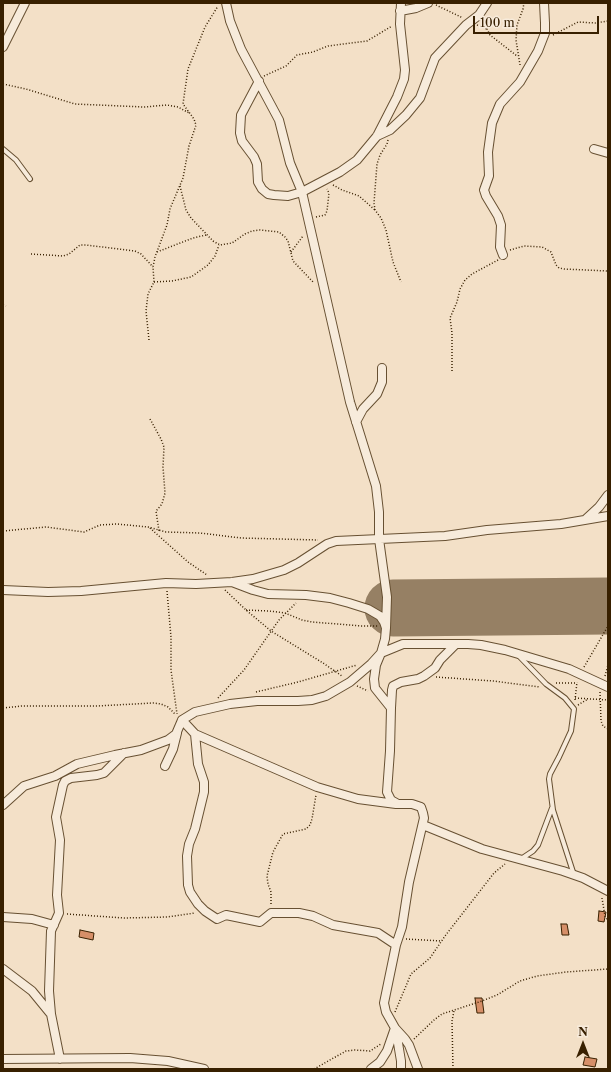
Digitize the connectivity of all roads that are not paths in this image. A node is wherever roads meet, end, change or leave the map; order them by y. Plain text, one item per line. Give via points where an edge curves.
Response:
1 (25, 3) edge
2 (226, 3) edge
3 (429, 3) edge
4 (544, 3) edge
5 (486, 4) edge
6 (400, 7) edge
7 (3, 47) edge
8 (259, 80) junction
9 (377, 136) junction
10 (3, 149) edge
11 (594, 149) dead end
12 (608, 153) edge
13 (30, 179) dead end
14 (302, 192) junction
15 (503, 255) road end
16 (382, 368) dead end
17 (356, 422) junction
18 (608, 495) edge
19 (608, 516) edge
20 (586, 519) junction
21 (379, 539) junction
22 (232, 582) junction
23 (3, 590) edge
24 (386, 627) junction
25 (456, 645) junction
26 (516, 653) junction
27 (381, 654) junction
28 (605, 685) edge
29 (391, 708) junction
30 (182, 720) junction
31 (178, 730) junction
32 (195, 734) junction
33 (124, 753) junction
34 (165, 766) dead end
35 (398, 804) junction
36 (3, 805) edge
37 (552, 808) junction
38 (423, 825) junction
39 (518, 859) junction
40 (574, 875) junction
41 (605, 889) edge
42 (3, 917) edge
43 (54, 925) junction
44 (397, 942) junction
45 (3, 970) edge
46 (51, 1014) junction
47 (395, 1028) junction
48 (3, 1059) edge
49 (60, 1059) junction
50 (204, 1069) edge
51 (371, 1069) edge
52 (401, 1069) edge
53 (418, 1069) edge

1 - 7 street
2 - 8 street via 240,49
3 - 6 street via 416,8
4 - 15 street via 545,33 538,51 520,82 500,104 492,123 488,152 489,176 484,190 501,225 500,247
5 - 9 street via 479,15 435,58 420,98 406,115 387,132
6 - 9 street via 404,79
8 - 14 street via 279,120 290,163
8 - 14 street via 241,116 242,141 257,164 258,182 262,189 274,195 288,196
9 - 14 street via 357,160 325,181
10 - 13 lane via 16,160
11 - 12 street
14 - 17 street
16 - 17 street via 382,382 377,394 363,409
17 - 21 street via 376,486
18 - 20 street
19 - 20 street
20 - 21 street via 445,536
21 - 22 street via 336,541 284,570
21 - 24 street via 387,597
22 - 23 street via 166,583 81,591
22 - 24 street via 268,594 330,598 368,609 380,616
24 - 27 street
25 - 26 street via 481,645
25 - 27 street via 403,644
25 - 29 street via 424,676 393,686
26 - 28 street via 581,674
26 - 37 lane via 574,709 571,731 550,774
27 - 29 street via 374,679 376,688
27 - 30 street via 350,682 326,696 312,700 230,704 205,709
29 - 35 street via 387,792 391,800
30 - 31 street
30 - 32 street
31 - 33 street via 161,743
31 - 34 street
32 - 35 street via 317,787 358,798
32 - 44 street via 204,792 187,856 190,892 198,904 217,919 226,915 257,922 271,913 299,913 333,924 378,933
33 - 36 street via 77,764 55,776 24,786
33 - 43 street via 104,773 71,778 63,785 56,817 60,840 57,895 59,913
35 - 38 street via 412,804 421,808
37 - 39 lane via 538,845 533,851
37 - 40 lane
38 - 39 street via 482,849
38 - 44 street
39 - 40 street
40 - 41 street
42 - 43 street via 32,919
43 - 46 street via 51,931
44 - 47 street via 384,1003
45 - 46 street via 32,991
46 - 49 street
47 - 51 street via 383,1057
47 - 52 street
47 - 53 street via 409,1045
48 - 49 street
49 - 50 street via 150,1059

